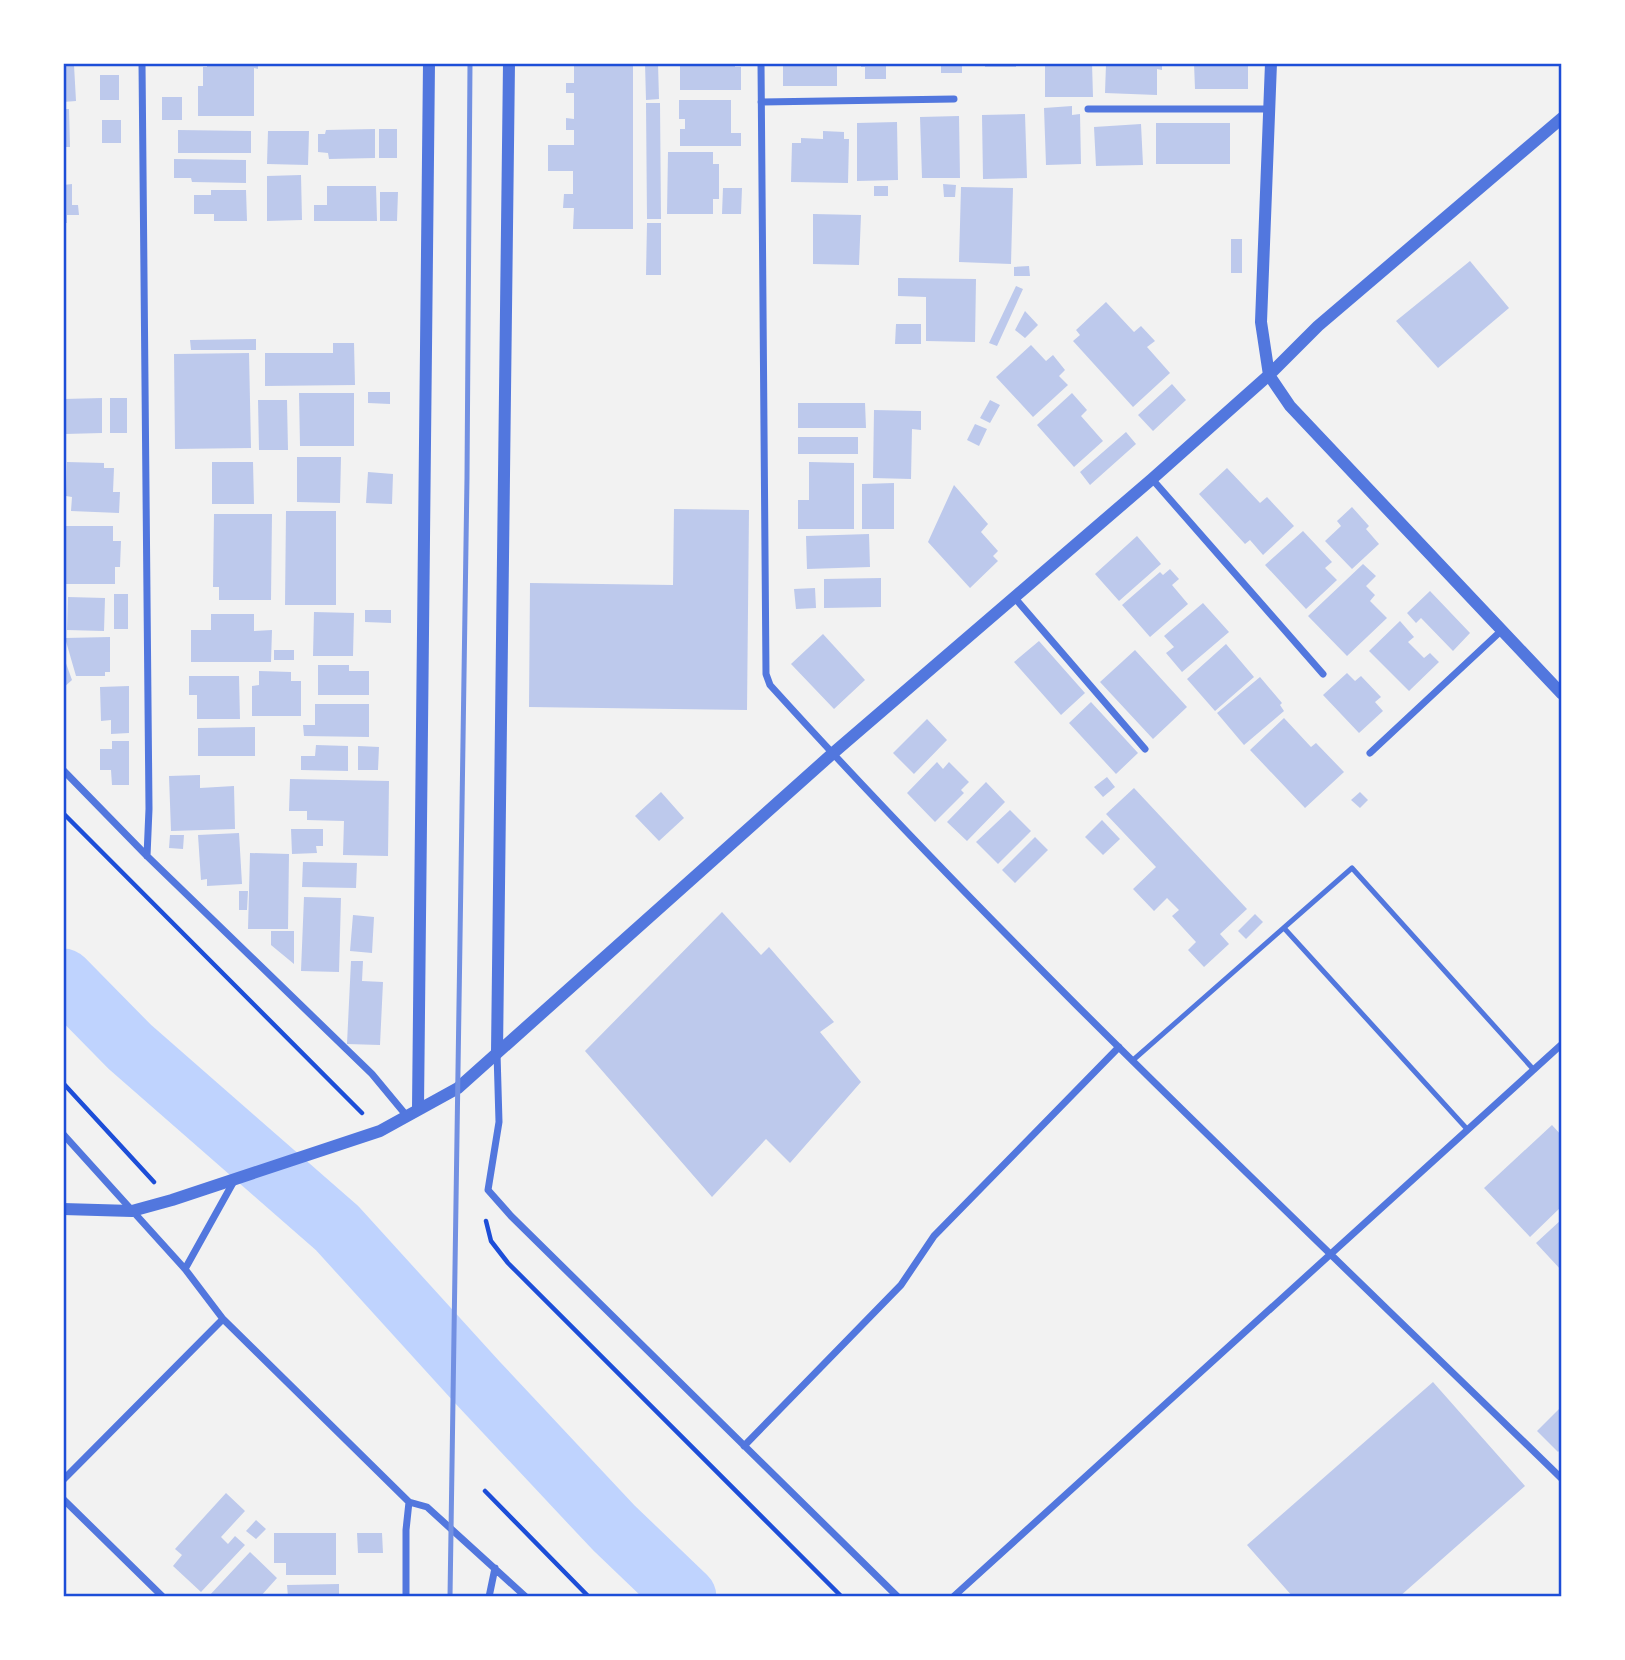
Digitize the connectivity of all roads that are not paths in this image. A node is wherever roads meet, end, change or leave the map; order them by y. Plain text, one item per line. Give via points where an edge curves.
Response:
1 (142, 63) edge
2 (429, 63) edge
3 (509, 63) edge
4 (761, 63) edge
5 (1271, 63) edge
6 (954, 99) dead end
7 (761, 102) junction
8 (1269, 108) junction
9 (1088, 109) dead end
10 (1562, 118) edge
11 (1269, 375) junction
12 (1152, 479) junction
13 (1014, 597) junction
14 (1502, 630) junction
15 (1322, 674) dead end
16 (1562, 694) edge
17 (1146, 749) dead end
18 (1370, 753) dead end
19 (832, 754) junction
20 (63, 770) edge
21 (147, 856) junction
22 (1284, 928) junction
23 (1562, 1044) edge
24 (1119, 1047) junction
25 (496, 1052) junction
26 (1132, 1061) junction
27 (1534, 1070) junction
28 (412, 1112) junction
29 (1468, 1129) junction
30 (63, 1135) edge
31 (234, 1180) junction
32 (63, 1209) edge
33 (132, 1211) junction
34 (1331, 1254) junction
35 (185, 1269) junction
36 (223, 1319) junction
37 (744, 1446) junction
38 (1562, 1479) edge
39 (63, 1480) edge
40 (63, 1499) edge
41 (409, 1502) junction
42 (495, 1568) junction
43 (163, 1597) edge
44 (406, 1597) edge
45 (489, 1597) edge
46 (526, 1597) edge
47 (898, 1597) edge
48 (953, 1597) edge

1 - 21 street
2 - 28 street
3 - 25 street
4 - 7 street
5 - 8 street
6 - 7 street
7 - 19 street via 766,674 770,685
8 - 9 street
8 - 11 street via 1261,322
10 - 11 street via 1318,326
11 - 12 street
11 - 14 street via 1290,406
12 - 13 street
12 - 15 street
13 - 17 street
13 - 19 street
14 - 16 street
14 - 18 street
19 - 24 street
19 - 25 street
20 - 21 street
21 - 28 street
22 - 26 lane
22 - 27 lane via 1352,868
22 - 29 lane
23 - 27 street
24 - 26 street
24 - 37 street via 934,1236 901,1285
25 - 28 street via 458,1088
25 - 37 street via 499,1122 488,1190
26 - 34 street
27 - 29 street
28 - 31 street via 365,1136
29 - 34 street
30 - 33 street
31 - 33 street
31 - 35 street
32 - 33 street
33 - 35 street
34 - 38 street
34 - 48 street
35 - 36 street
36 - 39 street
36 - 41 street
37 - 47 street
40 - 43 street
41 - 42 street via 427,1507
41 - 44 street
42 - 45 street
42 - 46 street

